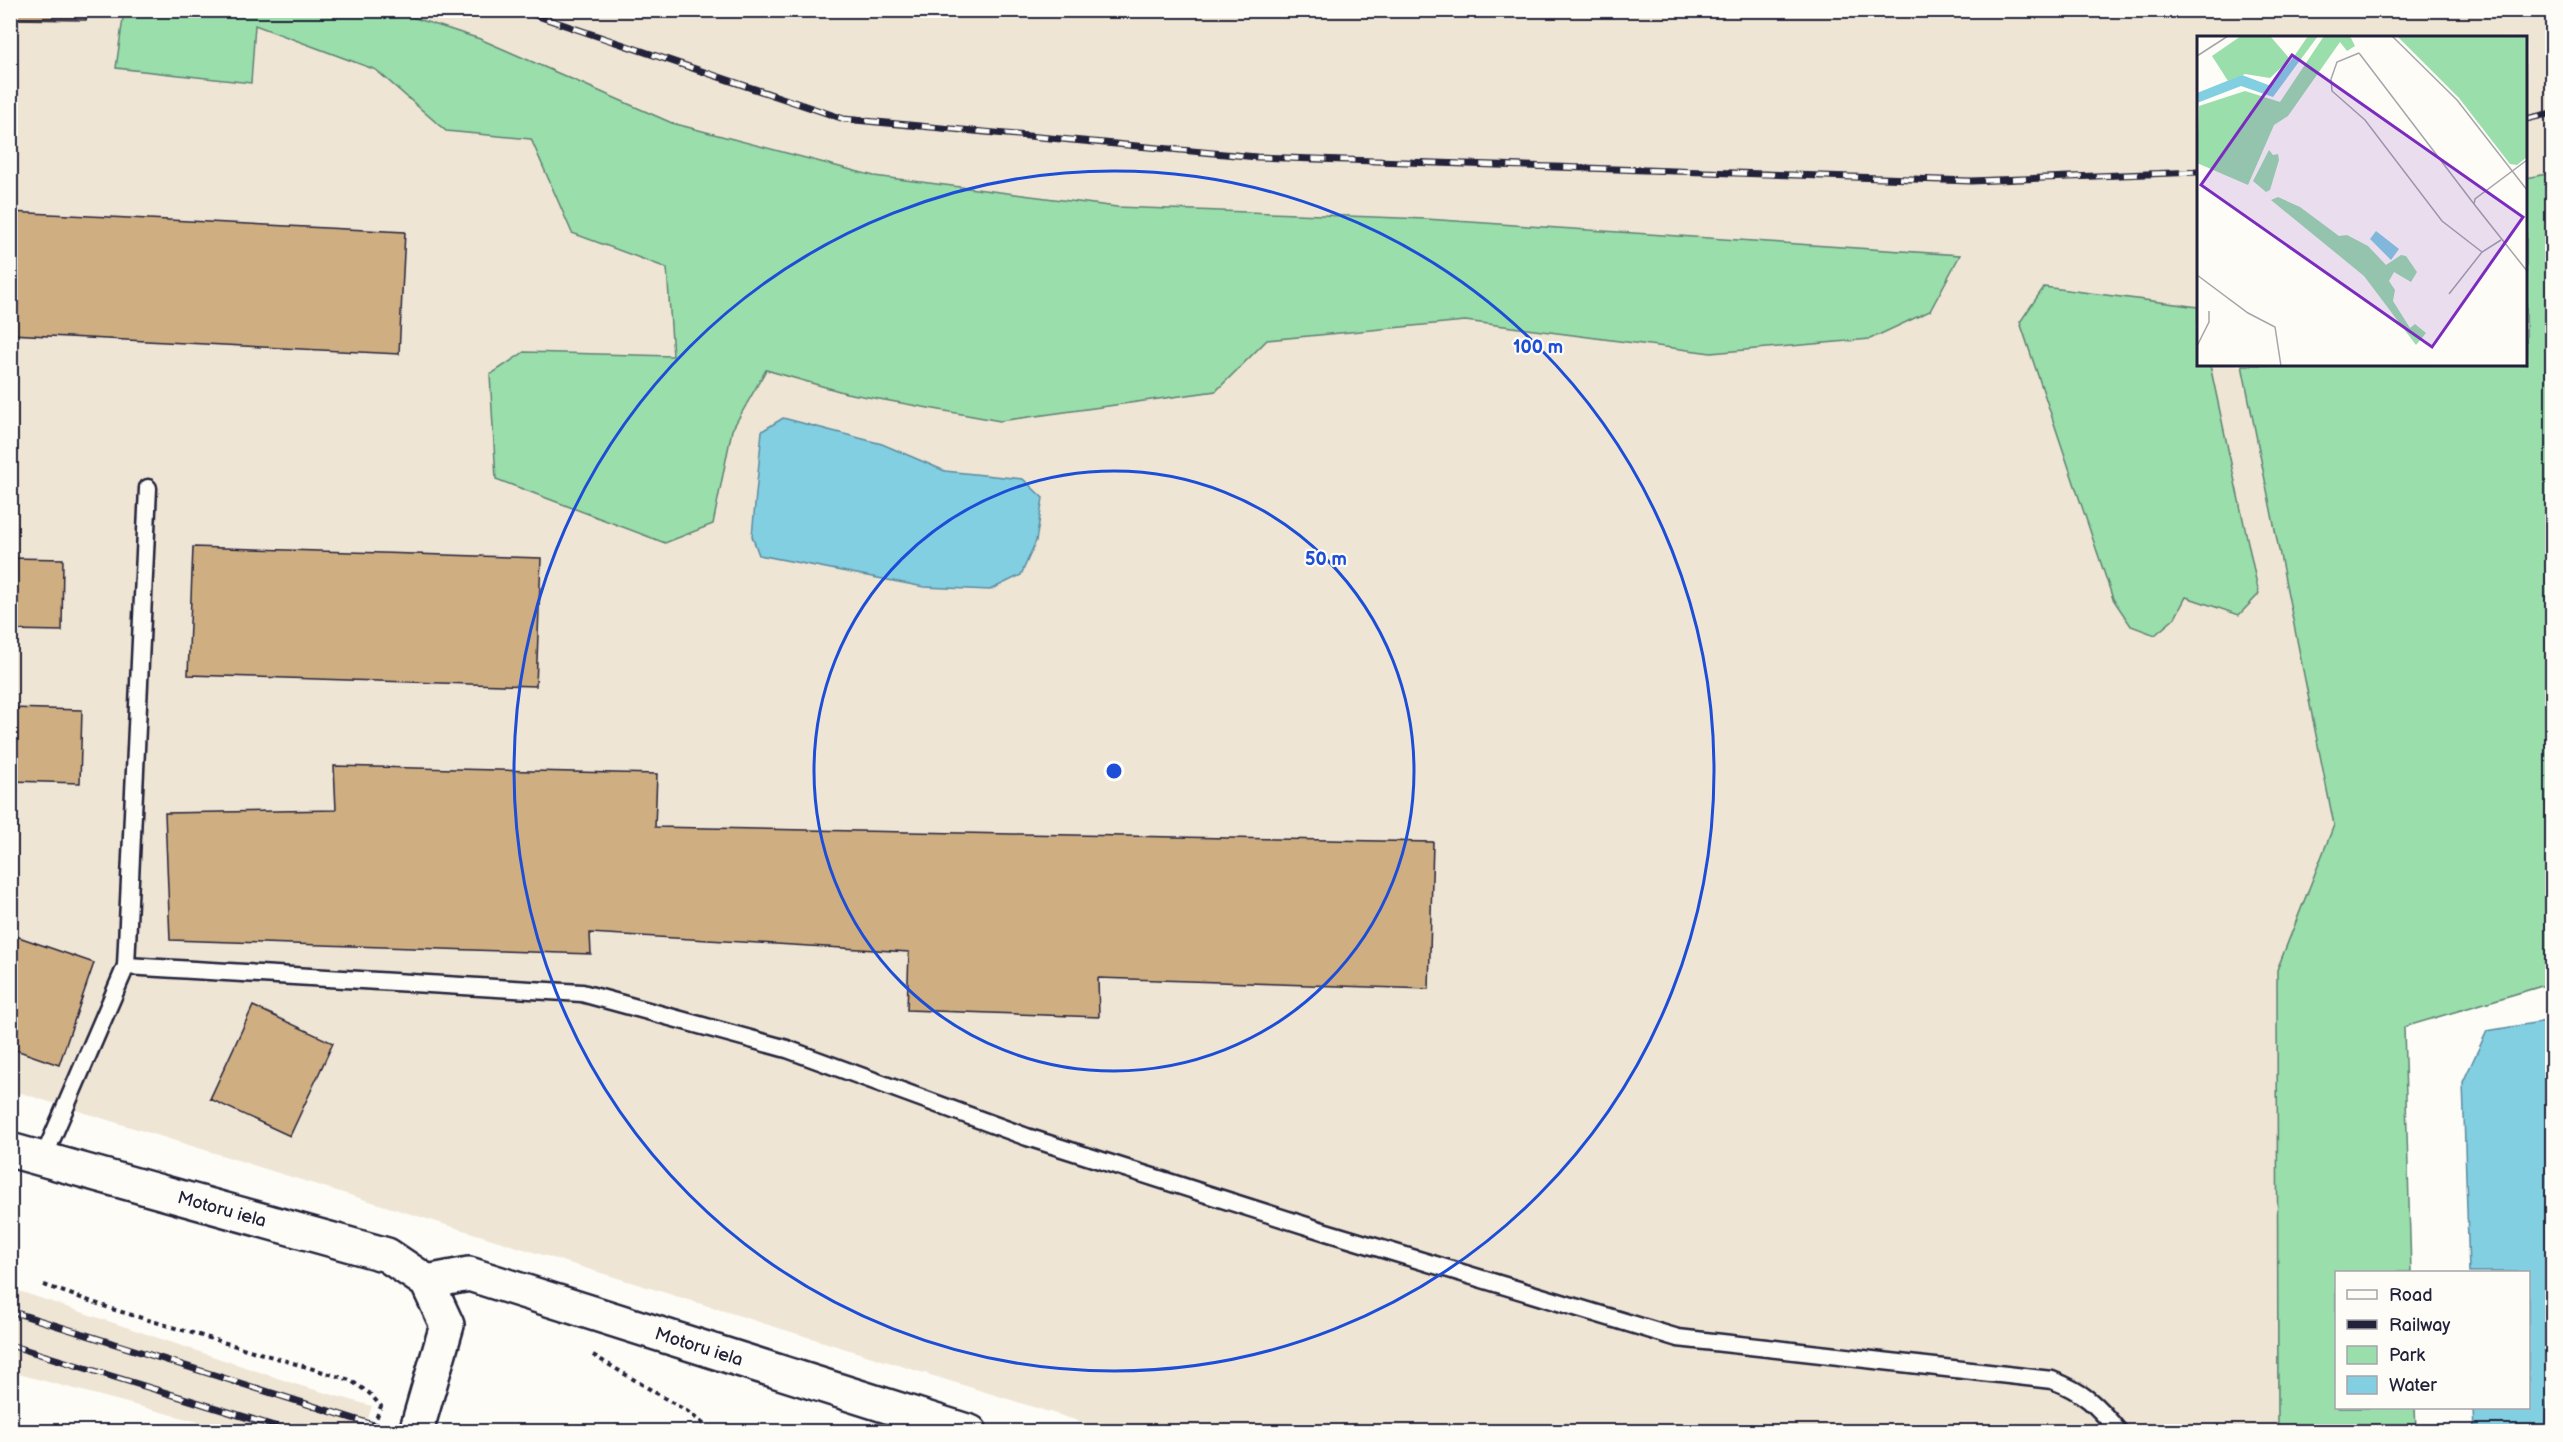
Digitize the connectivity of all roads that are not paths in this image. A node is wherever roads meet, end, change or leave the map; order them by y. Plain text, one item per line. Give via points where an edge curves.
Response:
1 (148, 488) dead end
2 (126, 966) junction
3 (10, 1150) edge
4 (43, 1159) junction
5 (427, 1282) junction
6 (416, 1431) edge
7 (970, 1431) edge
8 (2119, 1431) edge

1 - 2 lane
2 - 4 lane
2 - 8 lane via 582,993 787,1049 1038,1141 1678,1338 2052,1380 2077,1389
3 - 4 street, Motoru iela
4 - 5 street, Motoru iela via 387,1255
5 - 6 street via 447,1325
5 - 7 street, Motoru iela via 469,1274

